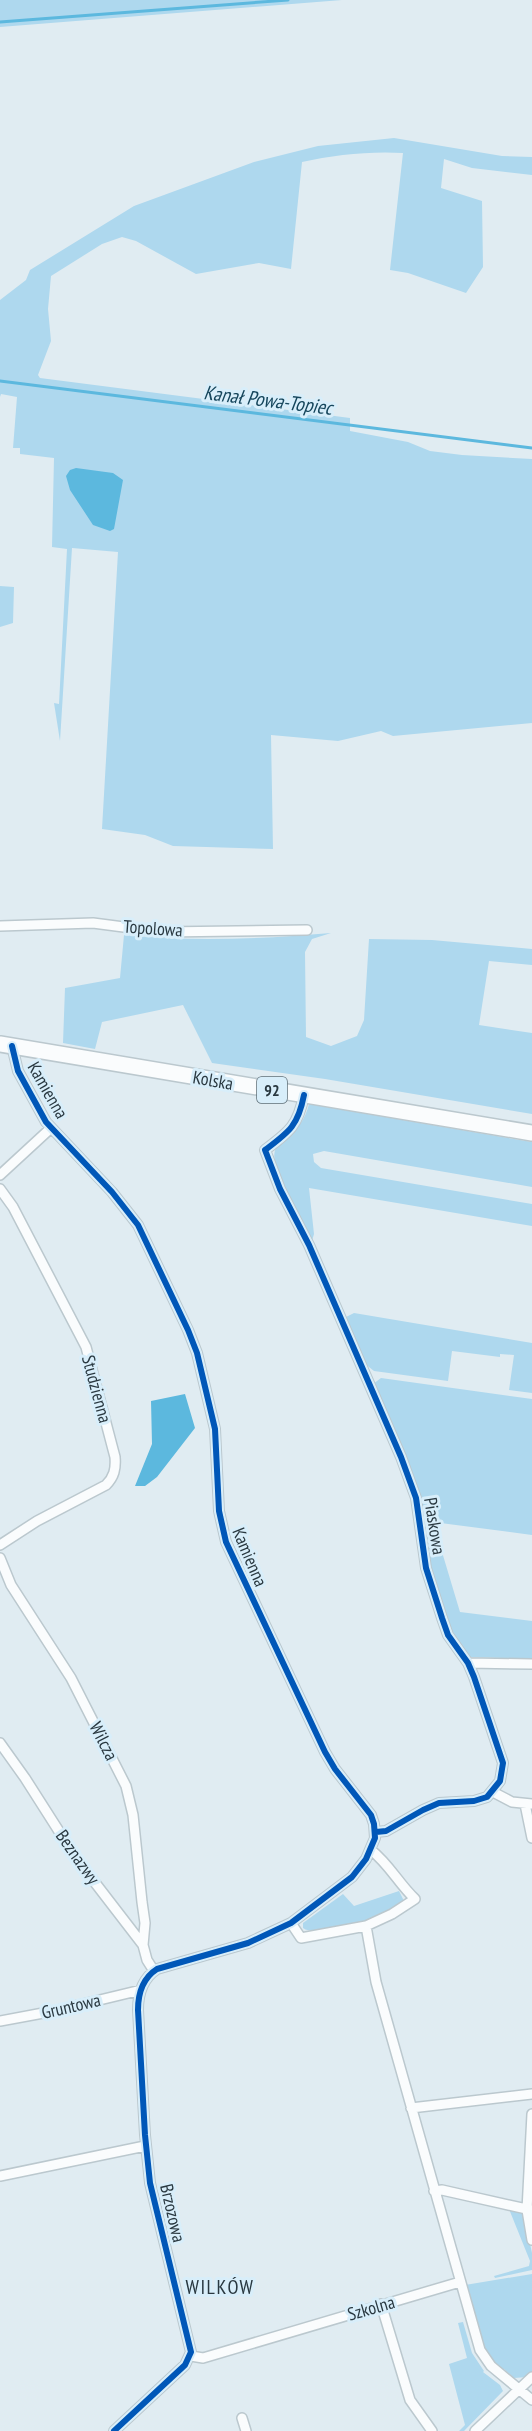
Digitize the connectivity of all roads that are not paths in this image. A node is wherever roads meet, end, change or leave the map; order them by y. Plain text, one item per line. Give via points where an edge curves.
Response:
1 (0, 926) edge
2 (307, 930) dead end
3 (1, 1034) edge
4 (4, 1045) edge
5 (304, 1095) junction
6 (51, 1128) junction
7 (532, 1133) edge
8 (0, 1175) edge
9 (0, 1190) edge
10 (0, 1545) edge
11 (0, 1558) edge
12 (468, 1663) junction
13 (532, 1664) edge
14 (0, 1743) edge
15 (493, 1792) junction
16 (528, 1804) edge
17 (376, 1832) junction
18 (532, 1838) edge
19 (371, 1850) junction
20 (291, 1923) junction
21 (366, 1926) junction
22 (142, 1945) junction
23 (154, 1971) junction
24 (141, 1990) junction
25 (0, 2021) edge
26 (532, 2094) edge
27 (411, 2108) junction
28 (532, 2114) edge
29 (146, 2146) junction
30 (0, 2176) edge
31 (434, 2191) junction
32 (530, 2210) edge
33 (532, 2240) edge
34 (460, 2282) junction
35 (381, 2304) junction
36 (191, 2356) junction
37 (532, 2377) edge
38 (518, 2389) junction
39 (532, 2400) edge
40 (242, 2418) dead end
41 (114, 2431) edge
42 (246, 2431) edge
43 (432, 2431) edge
44 (475, 2431) edge

1 - 2 street, Topolowa via 93,923 162,932
3 - 4 street
4 - 5 main road, Kolska / 92
4 - 6 street, Kamienna
5 - 7 main road, Kolska / 92
5 - 12 street, Piaskowa via 294,1126 265,1150 405,1466 416,1498 426,1568 448,1635
6 - 8 street
6 - 17 street, Kamienna via 133,1218 181,1315 197,1353 215,1429 223,1535 329,1760 370,1813
9 - 10 street, Studzienna via 86,1347 116,1457 116,1466 106,1485
11 - 22 street, Wilcza via 11,1585 71,1678 126,1786 133,1815 144,1923
12 - 13 street
12 - 15 street, Piaskowa via 503,1763
14 - 22 street, Beznazwy via 76,1858
15 - 16 street via 512,1802
15 - 17 street via 478,1800 431,1806 386,1831
16 - 18 street
17 - 19 street
19 - 20 street via 346,1883
19 - 21 street via 415,1899
20 - 21 street via 301,1938
20 - 23 street via 248,1944
21 - 27 street via 376,1982
22 - 23 street, Beznazwy
23 - 24 street, Brzozowa
24 - 25 street, Gruntowa
24 - 29 street, Brzozowa via 138,2010
26 - 27 street
27 - 31 street
28 - 32 street
29 - 30 street
29 - 36 street, Brzozowa via 153,2200
31 - 32 street
31 - 34 street
32 - 33 street
34 - 35 street, Szkolna
34 - 38 street via 483,2356
35 - 36 street, Szkolna via 203,2358
35 - 43 street via 410,2400
36 - 41 street
37 - 38 street
38 - 39 street
38 - 44 street
40 - 42 street

